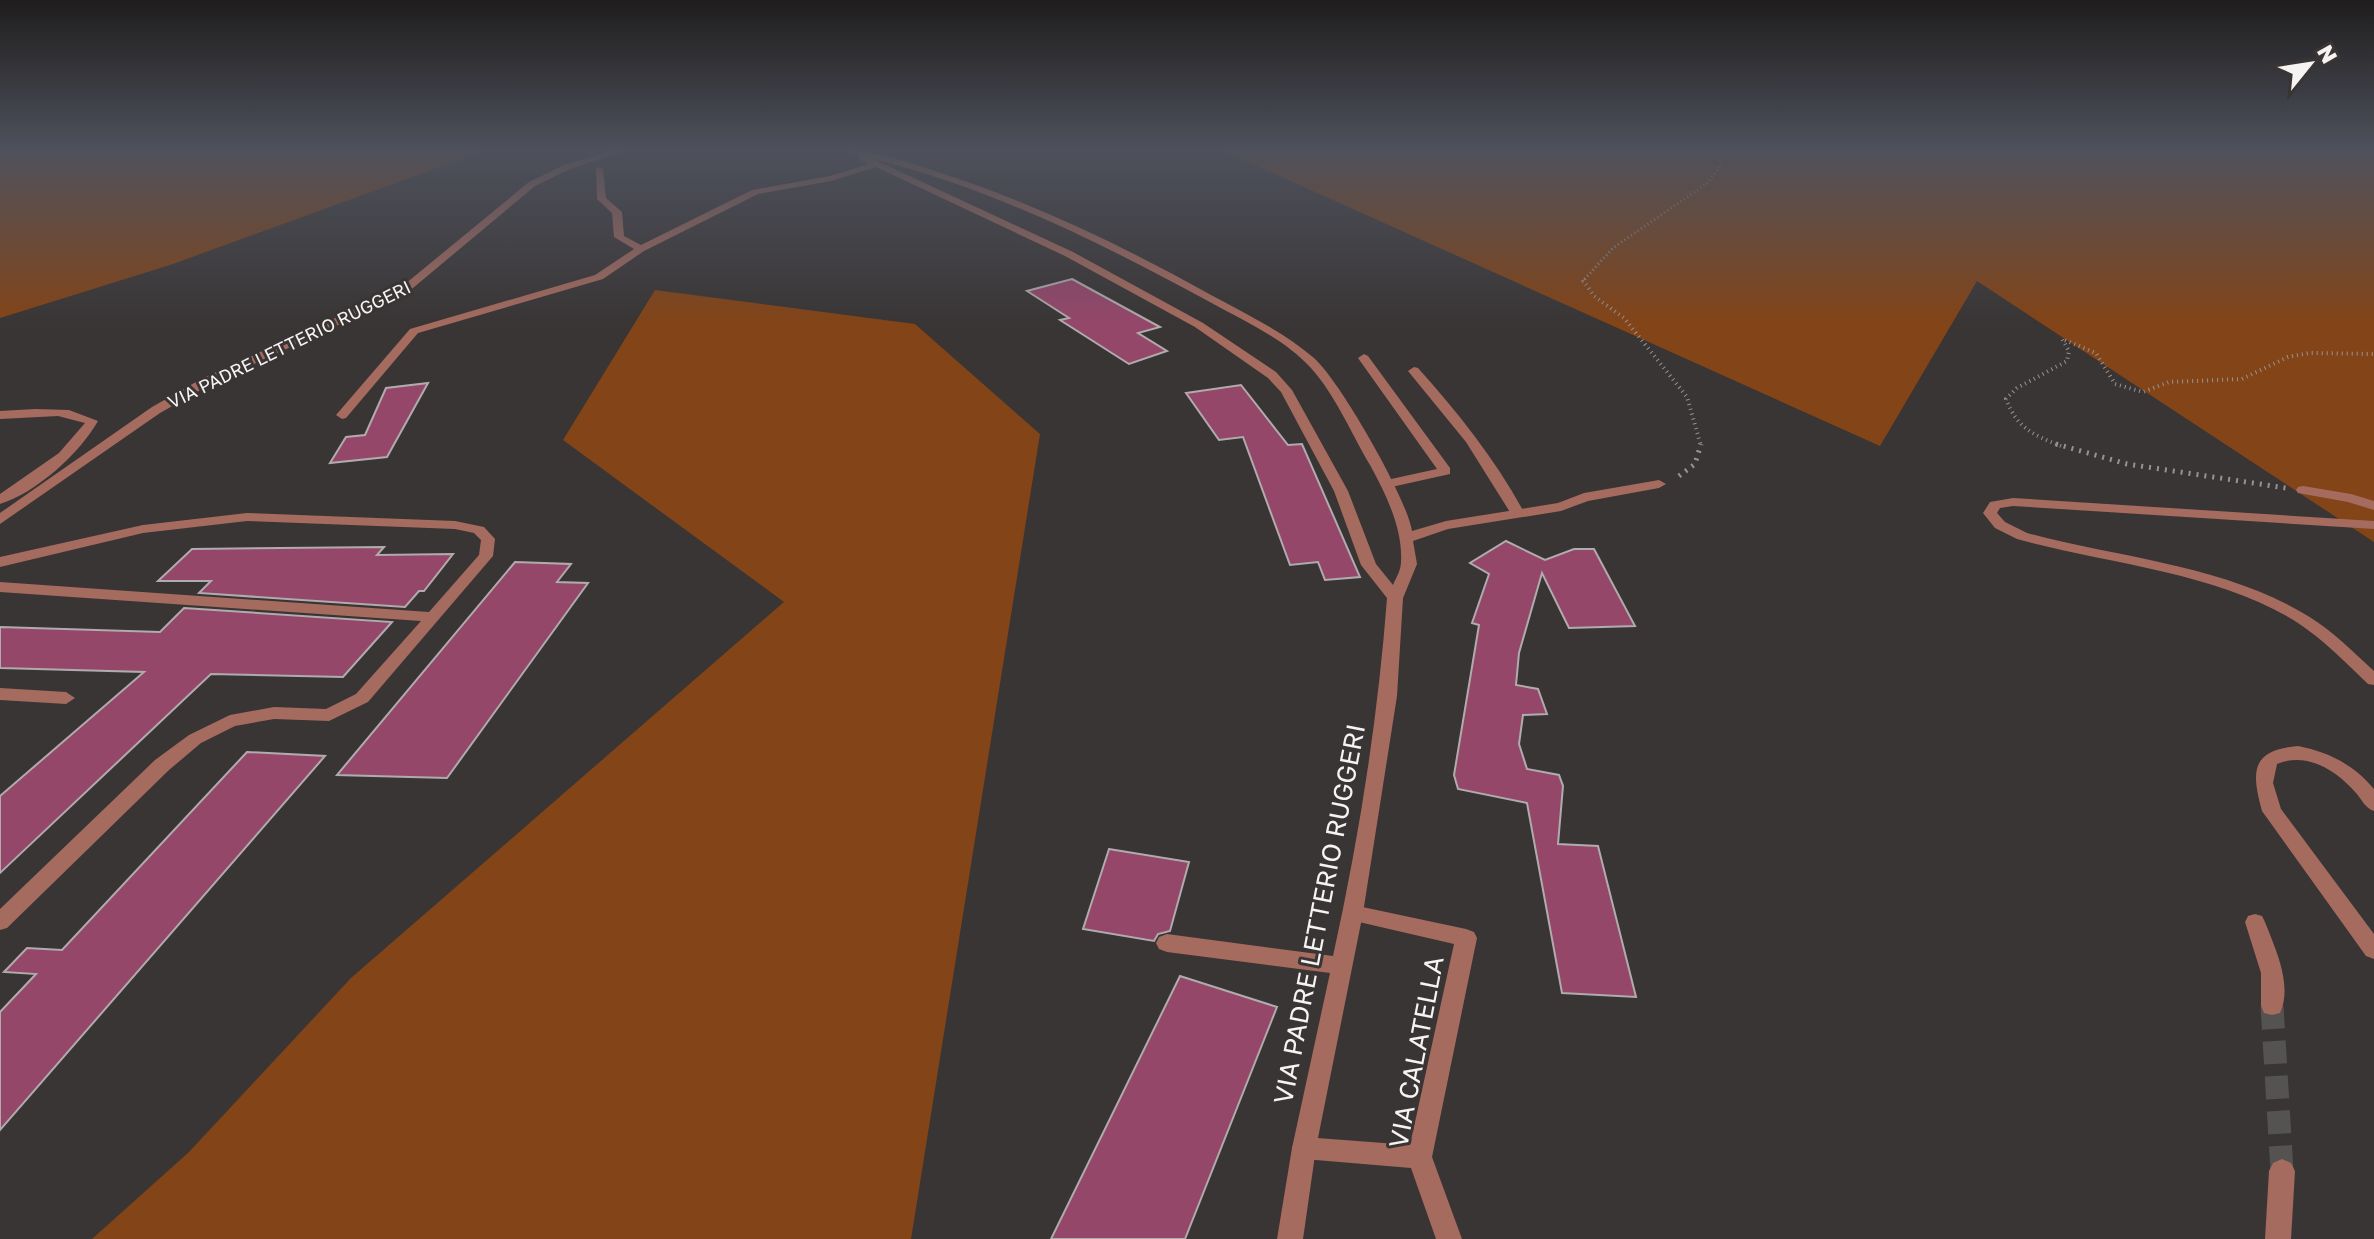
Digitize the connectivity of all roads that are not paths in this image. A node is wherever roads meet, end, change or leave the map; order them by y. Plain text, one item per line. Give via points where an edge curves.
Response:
1 (502, 209) edge
2 (613, 209) edge
3 (721, 209) edge
4 (968, 209) edge
5 (1024, 209) joint
6 (990, 219) junction
7 (641, 249) junction
8 (1220, 305) junction
9 (1182, 316) junction
10 (1364, 358) dead end
11 (1414, 371) dead end
12 (0, 415) edge
13 (342, 415) dead end
14 (1387, 484) junction
15 (1659, 484) road end
16 (2303, 490) road end
17 (0, 500) edge
18 (2374, 506) edge
19 (1518, 514) junction
20 (0, 520) edge
21 (2374, 525) edge
22 (1406, 538) junction
23 (0, 562) edge
24 (0, 587) edge
25 (1395, 598) junction
26 (434, 617) junction
27 (2374, 680) edge
28 (0, 694) edge
29 (66, 698) dead end
30 (2374, 804) edge
31 (1353, 913) junction
32 (0, 922) edge
33 (2255, 922) dead end
34 (1167, 943) dead end
35 (2374, 950) edge
36 (1343, 966) junction
37 (2272, 1006) tunnel mouth
38 (1304, 1148) junction
39 (1420, 1157) junction
40 (2282, 1171) tunnel mouth
41 (1290, 1239) edge
42 (1449, 1239) edge
43 (2278, 1239) edge

1 - 20 street, VIA PADRE LETTERIO RUGGERI via 403,291 207,381 156,410
2 - 7 street via 619,237
3 - 7 street
4 - 6 street, VIA PADRE LETTERIO RUGGERI
5 - 6 street
5 - 8 street, VIA PADRE LETTERIO RUGGERI via 1073,228
6 - 9 street, VIA PADRE LETTERIO RUGGERI via 1069,254
7 - 13 street via 599,277 414,331
8 - 9 street
8 - 14 street, VIA PADRE LETTERIO RUGGERI via 1312,362 1334,390
9 - 25 street, VIA PADRE LETTERIO RUGGERI via 1272,375 1286,390 1341,491 1369,565
10 - 14 street via 1445,471
11 - 19 street via 1445,405
12 - 17 street via 51,411 92,421 66,453
14 - 22 street, VIA PADRE LETTERIO RUGGERI
15 - 19 street
16 - 18 street
19 - 22 street via 1446,525
21 - 27 street via 2013,502 1995,505 1990,513 2022,536 2281,607 2320,632
22 - 25 street, VIA PADRE LETTERIO RUGGERI via 1409,564
23 - 26 street via 143,529 247,517 428,522 479,530 488,539 486,556
24 - 26 street
25 - 31 street, VIA PADRE LETTERIO RUGGERI via 1388,696
26 - 32 street via 362,698 329,715 274,713 230,721 195,739
28 - 29 street
30 - 35 street via 2364,785 2334,765 2300,753 2269,760 2264,783 2272,811
31 - 36 street, VIA PADRE LETTERIO RUGGERI
31 - 39 street, VIA CALATELLA via 1466,938
33 - 37 street via 2272,973
34 - 36 street
36 - 38 street, VIA PADRE LETTERIO RUGGERI
38 - 39 street
38 - 41 street, VIA PADRE LETTERIO RUGGERI
39 - 42 street, VIA CALATELLA
40 - 43 street

